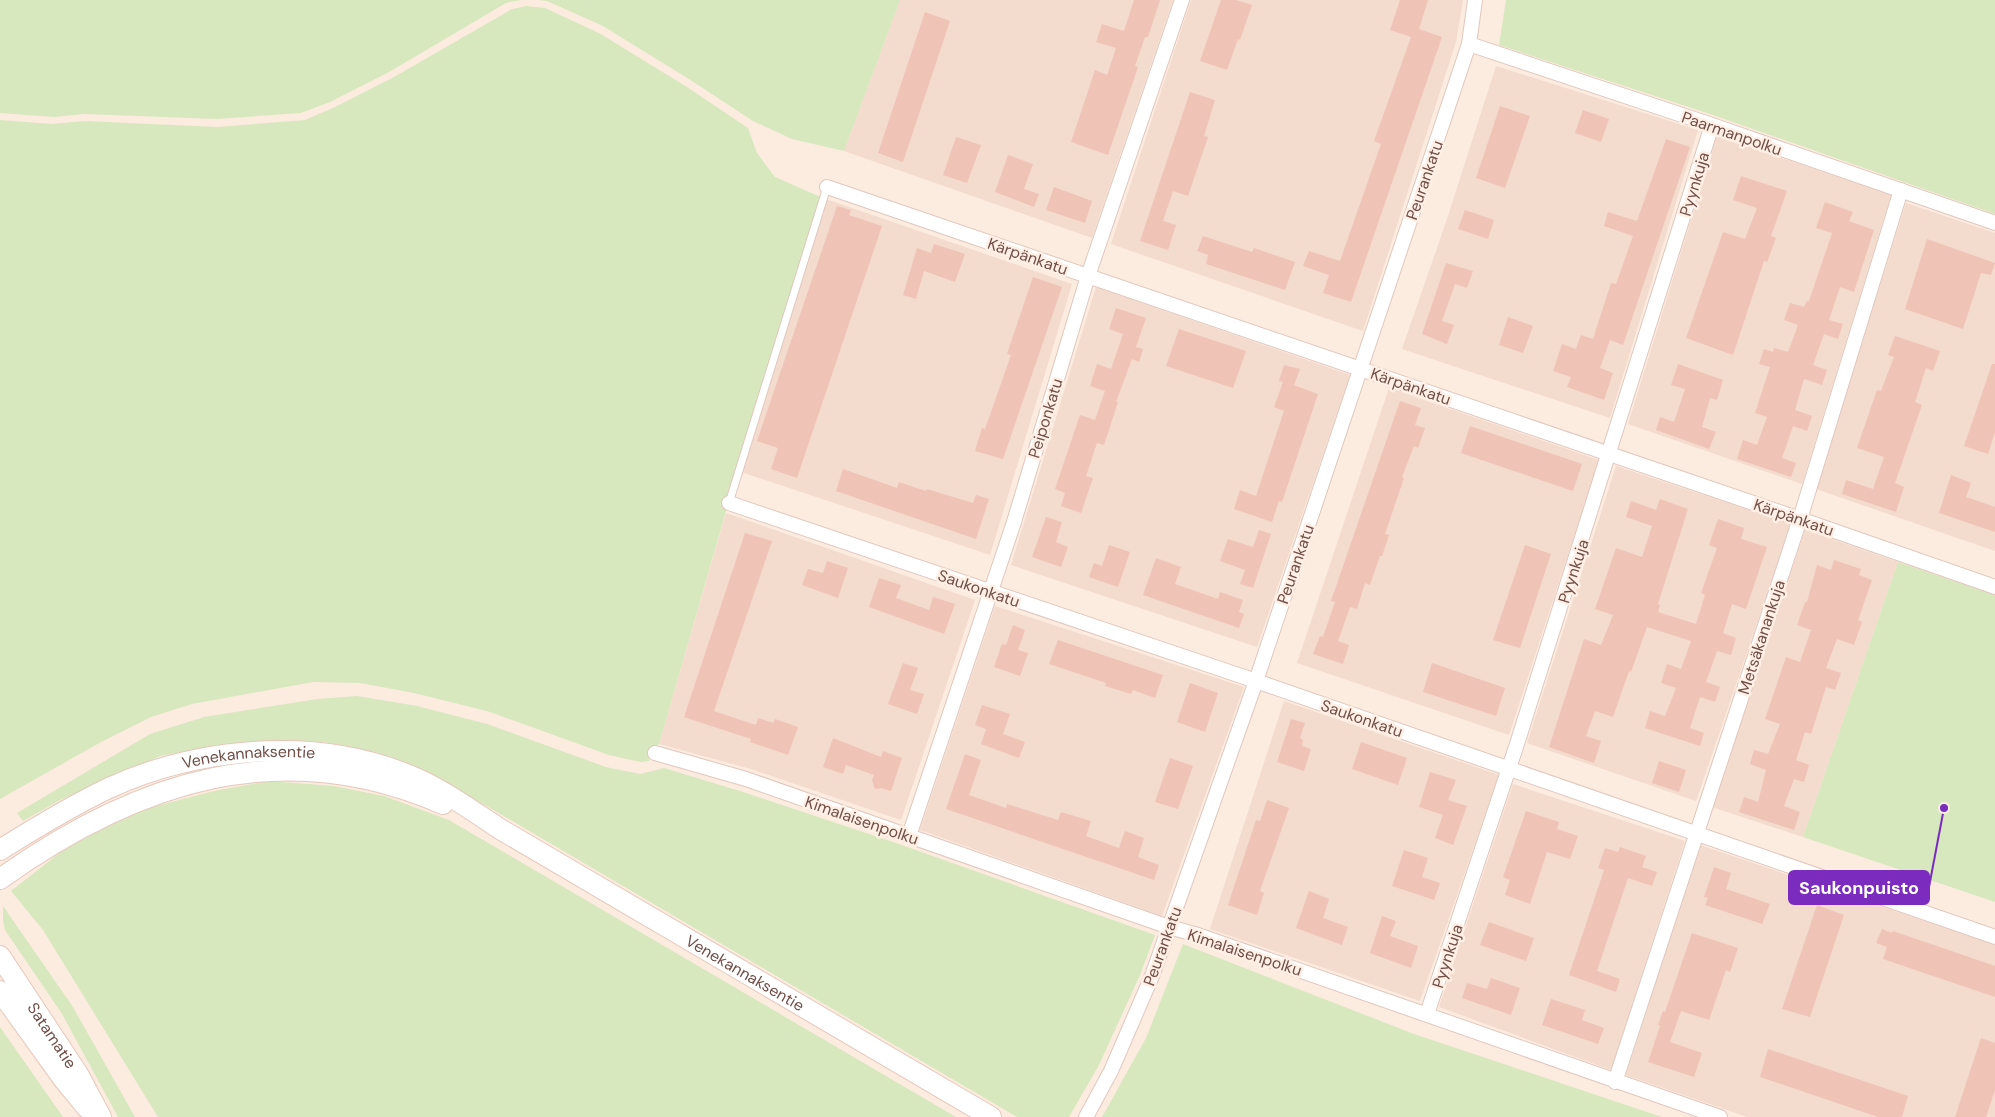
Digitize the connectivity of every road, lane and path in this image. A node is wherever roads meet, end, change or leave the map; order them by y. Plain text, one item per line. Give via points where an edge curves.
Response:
1 (1182, 0) edge
2 (1475, 0) edge
3 (1469, 44) junction
4 (1712, 125) junction
5 (826, 187) joint
6 (1901, 190) junction
7 (1995, 223) edge
8 (1088, 276) junction
9 (1360, 369) junction
10 (1610, 454) junction
11 (728, 503) joint
12 (1800, 519) junction
13 (1995, 587) edge
14 (990, 592) junction
15 (1256, 681) junction
16 (654, 753) dead end
17 (1509, 769) junction
18 (500, 828) junction
19 (1696, 833) junction
20 (909, 836) junction
21 (0, 850) edge
22 (0, 879) edge
23 (1169, 928) junction
24 (1995, 937) edge
25 (0, 956) edge
26 (0, 991) edge
27 (1427, 1014) junction
28 (1615, 1082) junction
29 (94, 1117) edge
30 (101, 1117) edge
31 (991, 1117) edge
32 (1086, 1117) edge
33 (1720, 1117) edge

1 - 8 street, Peiponkatu
2 - 3 street, Peurankatu
3 - 4 street, Paarmanpolku
3 - 9 street, Peurankatu
4 - 6 street, Paarmanpolku
4 - 10 street, Pyynkuja
5 - 8 street, Kärpänkatu
5 - 11 lane
6 - 7 street, Paarmanpolku
6 - 12 street, Metsäkanankuja
8 - 9 street, Kärpänkatu
8 - 14 street, Peiponkatu
9 - 10 street, Kärpänkatu
9 - 15 street, Peurankatu
10 - 12 street, Kärpänkatu
10 - 17 street, Pyynkuja
11 - 14 street, Saukonkatu
12 - 13 street, Kärpänkatu
12 - 19 street, Metsäkanankuja
14 - 15 street, Saukonkatu
14 - 20 street, Peiponkatu
15 - 17 street, Saukonkatu
15 - 23 street, Peurankatu
16 - 20 street, Kimalaisenpolku via 746,779
17 - 19 street, Saukonkatu
17 - 27 street, Pyynkuja
18 - 21 street, Venekannaksentie via 443,792 387,767 317,752 271,751 179,764 136,777 78,804
18 - 22 street, Venekannaksentie via 438,802 375,781 308,771 249,772 182,785 144,797 72,832
18 - 31 street, Venekannaksentie
19 - 24 street, Saukonkatu
19 - 28 street, Metsäkanankuja
20 - 23 street, Kimalaisenpolku
23 - 27 street, Kimalaisenpolku via 1198,935
23 - 32 street, Peurankatu via 1111,1071
25 - 30 street, Satamatie via 78,1074
26 - 29 street, Satamatie
27 - 28 street, Kimalaisenpolku
28 - 33 street, Kimalaisenpolku

